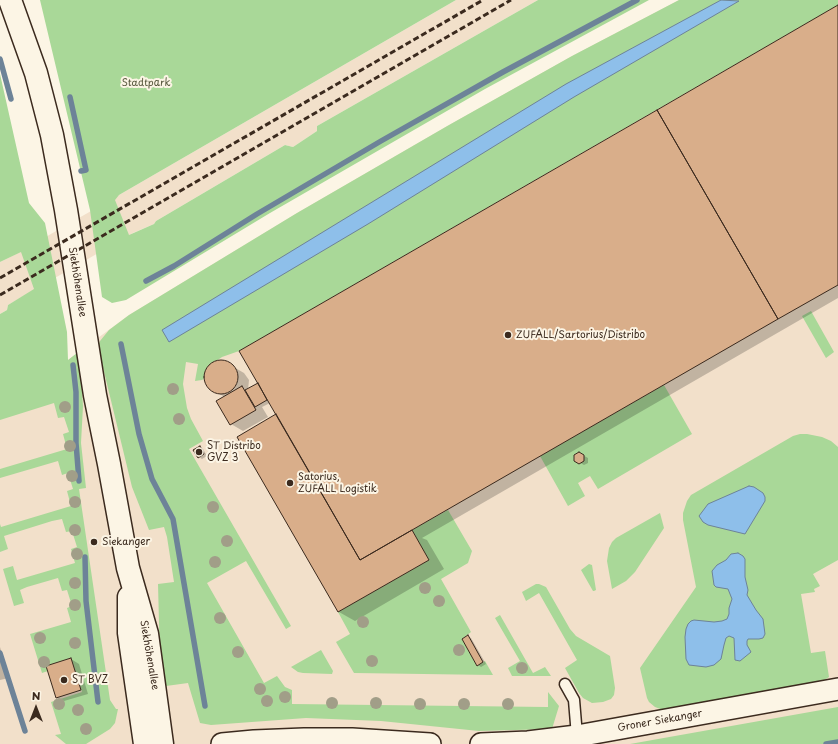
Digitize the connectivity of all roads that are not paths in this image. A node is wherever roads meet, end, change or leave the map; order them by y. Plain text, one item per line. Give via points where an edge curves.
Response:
1 (10, 0) edge
2 (128, 568) junction
3 (565, 684) dead end
4 (838, 688) edge
5 (577, 736) junction
6 (145, 744) edge
7 (162, 744) edge
8 (222, 744) edge
9 (430, 744) edge
10 (481, 744) edge

1 - 2 main road, Siekhöhenallee via 36,73 52,135 95,395
2 - 6 main road, Siekhöhenallee via 129,633
2 - 7 main road, Siekhöhenallee via 147,634
3 - 5 lane via 574,700
4 - 5 street, Groner Siekanger
5 - 10 street, Groner Siekanger
8 - 9 street via 304,739

